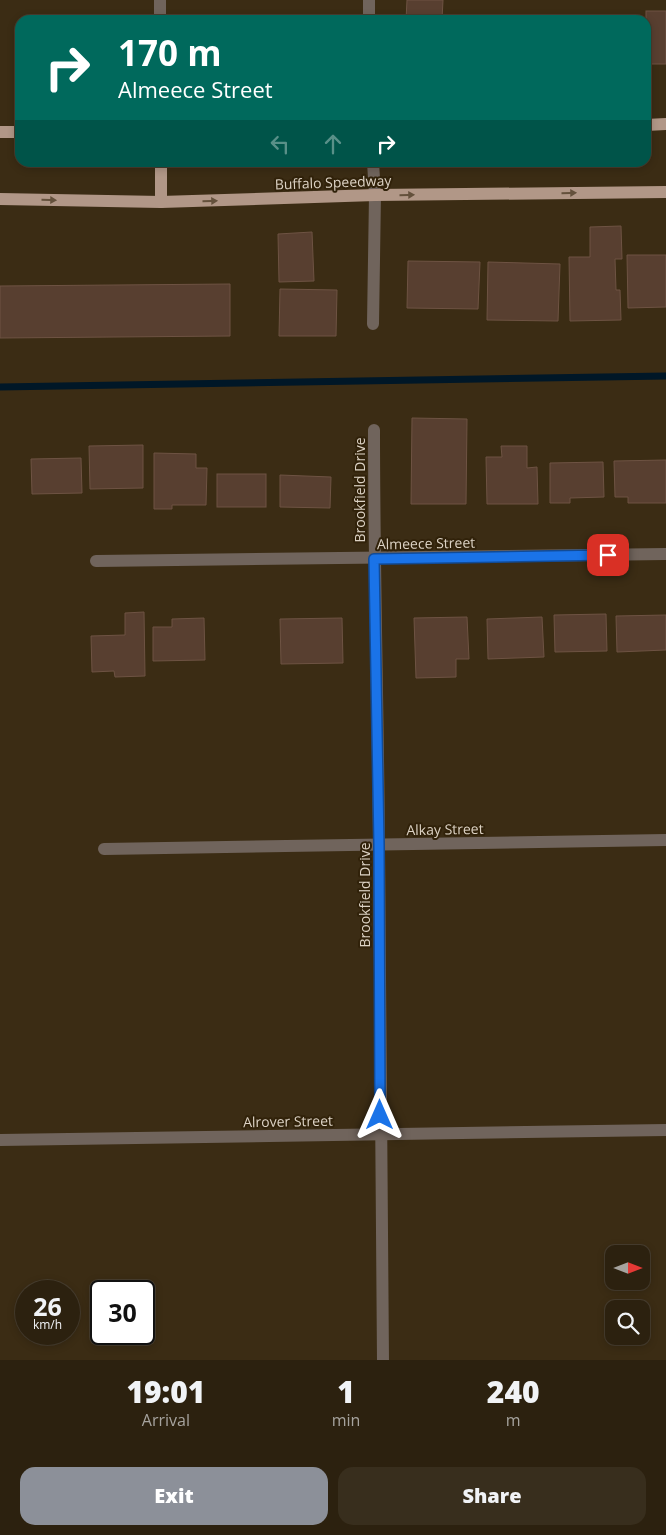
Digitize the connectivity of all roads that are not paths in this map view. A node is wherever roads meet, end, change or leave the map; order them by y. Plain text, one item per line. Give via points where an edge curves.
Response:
1 (160, 0) edge
2 (369, 0) edge
3 (160, 15) edge
4 (369, 15) edge
5 (666, 124) edge
6 (651, 125) edge
7 (0, 132) edge
8 (15, 132) edge
9 (161, 167) edge
10 (374, 167) edge
11 (666, 192) edge
12 (374, 195) junction
13 (0, 199) edge
14 (161, 202) junction
15 (373, 324) dead end
16 (374, 430) dead end
17 (666, 554) edge
18 (374, 559) junction
19 (96, 561) dead end
20 (666, 840) edge
21 (379, 845) junction
22 (104, 848) dead end
23 (666, 1130) edge
24 (380, 1134) junction
25 (0, 1140) edge
26 (383, 1360) edge

1 - 3 street
2 - 4 street
5 - 6 main road
7 - 8 main road
9 - 14 main road
10 - 12 street
12 -> 11 main road, Buffalo Speedway
14 -> 12 main road, Buffalo Speedway
12 - 15 street
13 -> 14 main road, Buffalo Speedway
16 - 18 street, Brookfield Drive
17 - 18 street, Almeece Street
18 - 19 street, Almeece Street
18 - 21 street, Brookfield Drive
20 - 21 street, Alkay Street
21 - 22 street, Alkay Street
21 - 24 street, Brookfield Drive
23 - 24 street, Alrover Street
24 - 25 street, Alrover Street
24 - 26 street, Brookfield Drive

